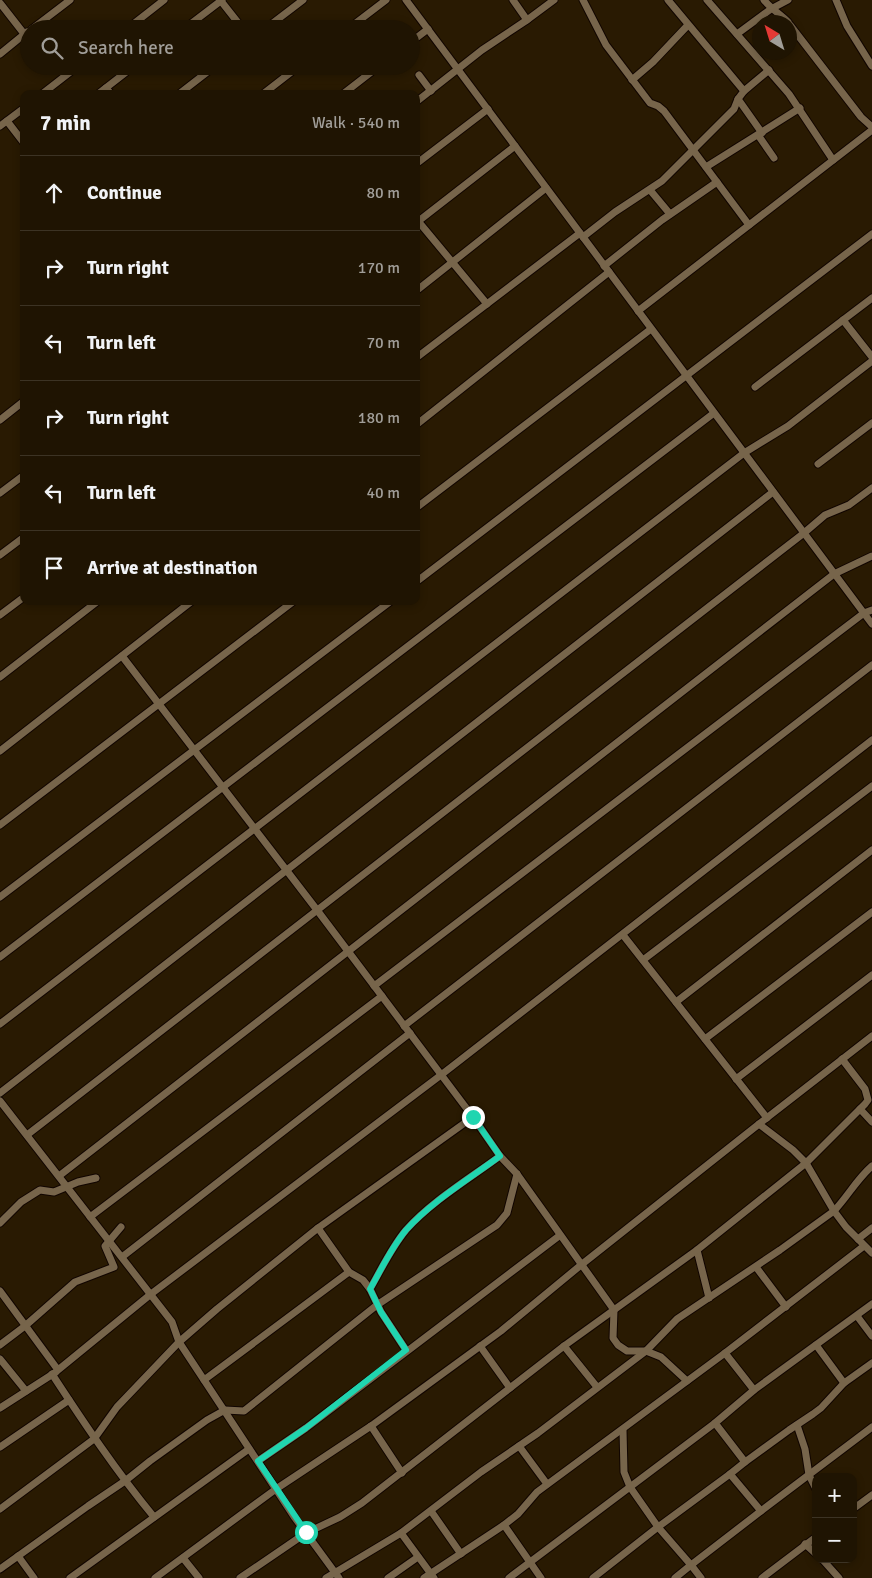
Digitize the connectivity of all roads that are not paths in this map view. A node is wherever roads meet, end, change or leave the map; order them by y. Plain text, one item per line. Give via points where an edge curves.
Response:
1 (70, 0) edge
2 (164, 0) edge
3 (221, 0) edge
4 (303, 0) edge
5 (386, 0) edge
6 (406, 0) edge
7 (513, 0) edge
8 (554, 0) edge
9 (583, 0) edge
10 (668, 0) edge
11 (707, 0) edge
12 (764, 0) edge
13 (788, 0) edge
14 (836, 0) edge
15 (0, 3) edge
16 (771, 9) junction
17 (780, 15) edge
18 (44, 20) edge
19 (138, 20) edge
20 (195, 20) edge
21 (236, 20) edge
22 (277, 20) edge
23 (360, 20) edge
24 (527, 20) junction
25 (20, 25) edge
26 (688, 25) junction
27 (428, 29) junction
28 (737, 34) junction
29 (420, 35) edge
30 (797, 35) edge
31 (20, 38) edge
32 (0, 54) edge
33 (872, 66) edge
34 (458, 70) junction
35 (769, 70) junction
36 (66, 75) edge
37 (125, 75) edge
38 (203, 75) edge
39 (287, 75) edge
40 (367, 75) edge
41 (419, 75) dead end
42 (632, 80) junction
43 (47, 90) edge
44 (109, 90) edge
45 (184, 90) edge
46 (268, 90) edge
47 (348, 90) edge
48 (431, 91) junction
49 (744, 91) junction
50 (420, 99) edge
51 (738, 99) junction
52 (800, 108) junction
53 (488, 110) junction
54 (20, 111) edge
55 (7, 121) junction
56 (0, 126) edge
57 (872, 128) edge
58 (760, 134) junction
59 (20, 138) edge
60 (515, 146) junction
61 (694, 150) junction
62 (774, 158) dead end
63 (834, 160) junction
64 (420, 161) edge
65 (706, 167) junction
66 (717, 182) junction
67 (546, 188) junction
68 (650, 190) junction
69 (670, 214) junction
70 (420, 220) edge
71 (749, 225) junction
72 (420, 226) edge
73 (872, 234) edge
74 (581, 235) junction
75 (452, 263) junction
76 (607, 269) junction
77 (420, 288) edge
78 (872, 298) edge
79 (486, 304) junction
80 (638, 311) junction
81 (843, 320) junction
82 (651, 329) junction
83 (420, 355) edge
84 (872, 357) edge
85 (872, 361) edge
86 (687, 377) junction
87 (755, 387) dead end
88 (20, 404) edge
89 (714, 413) junction
90 (0, 420) edge
91 (420, 422) edge
92 (872, 423) edge
93 (744, 454) junction
94 (818, 464) dead end
95 (20, 478) edge
96 (872, 488) edge
97 (773, 492) junction
98 (0, 493) edge
99 (420, 505) edge
100 (804, 533) junction
101 (20, 540) edge
102 (0, 555) edge
103 (872, 556) edge
104 (834, 574) junction
105 (420, 579) edge
106 (20, 600) edge
107 (93, 605) edge
108 (187, 605) edge
109 (289, 605) edge
110 (386, 605) edge
111 (872, 610) edge
112 (864, 613) junction
113 (0, 615) edge
114 (872, 624) edge
115 (122, 656) junction
116 (872, 665) edge
117 (0, 676) edge
118 (159, 704) junction
119 (872, 740) edge
120 (194, 750) junction
121 (0, 751) edge
122 (872, 786) edge
123 (222, 787) junction
124 (0, 825) edge
125 (254, 829) junction
126 (872, 850) edge
127 (287, 871) junction
128 (0, 897) edge
129 (317, 910) junction
130 (872, 912) edge
131 (623, 935) junction
132 (348, 952) junction
133 (0, 957) edge
134 (643, 960) junction
135 (872, 975) edge
136 (374, 986) junction
137 (382, 996) junction
138 (676, 1002) junction
139 (0, 1024) edge
140 (404, 1026) junction
141 (410, 1033) junction
142 (872, 1036) edge
143 (705, 1039) junction
144 (842, 1058) junction
145 (442, 1075) junction
146 (736, 1079) junction
147 (0, 1093) edge
148 (0, 1101) edge
149 (860, 1109) junction
150 (473, 1117) junction
151 (767, 1118) junction
152 (872, 1122) edge
153 (759, 1124) junction
154 (27, 1135) junction
155 (500, 1156) junction
156 (806, 1162) junction
157 (872, 1166) edge
158 (517, 1174) junction
159 (59, 1176) junction
160 (96, 1178) dead end
161 (67, 1186) junction
162 (834, 1211) junction
163 (90, 1216) junction
164 (0, 1223) edge
165 (121, 1227) dead end
166 (318, 1228) junction
167 (872, 1228) edge
168 (560, 1236) junction
169 (108, 1240) junction
170 (858, 1240) junction
171 (864, 1246) junction
172 (697, 1250) junction
173 (872, 1253) edge
174 (122, 1257) junction
175 (581, 1265) junction
176 (756, 1267) junction
177 (349, 1272) junction
178 (370, 1289) junction
179 (0, 1291) edge
180 (151, 1294) junction
181 (709, 1298) junction
182 (872, 1304) edge
183 (377, 1305) junction
184 (786, 1307) junction
185 (614, 1310) junction
186 (857, 1316) junction
187 (25, 1326) junction
188 (872, 1336) edge
189 (179, 1342) junction
190 (0, 1345) edge
191 (816, 1345) junction
192 (480, 1346) junction
193 (564, 1346) junction
194 (406, 1350) junction
195 (646, 1352) junction
196 (724, 1353) junction
197 (0, 1359) edge
198 (872, 1363) edge
199 (55, 1372) junction
200 (204, 1380) junction
201 (687, 1381) junction
202 (844, 1383) junction
203 (510, 1388) junction
204 (597, 1388) junction
205 (754, 1390) junction
206 (26, 1391) junction
207 (69, 1400) junction
208 (0, 1408) edge
209 (225, 1410) junction
210 (716, 1422) junction
211 (797, 1425) junction
212 (371, 1426) junction
213 (872, 1427) edge
214 (623, 1430) junction
215 (94, 1440) junction
216 (519, 1446) junction
217 (0, 1447) edge
218 (249, 1449) junction
219 (258, 1461) junction
220 (746, 1462) junction
221 (402, 1473) junction
222 (730, 1474) junction
223 (808, 1475) junction
224 (125, 1482) junction
225 (812, 1482) edge
226 (547, 1484) junction
227 (630, 1487) junction
228 (276, 1488) junction
229 (872, 1495) edge
230 (857, 1506) edge
231 (0, 1509) edge
232 (431, 1511) junction
233 (761, 1511) junction
234 (154, 1517) junction
235 (504, 1525) junction
236 (658, 1527) junction
237 (306, 1532) junction
238 (401, 1533) junction
239 (812, 1539) edge
240 (806, 1544) junction
241 (812, 1550) edge
242 (461, 1554) junction
243 (18, 1556) junction
244 (183, 1558) junction
245 (418, 1558) junction
246 (530, 1562) junction
247 (826, 1563) edge
248 (691, 1565) junction
249 (0, 1569) edge
250 (337, 1575) edge
251 (432, 1576) edge
252 (73, 1577) edge
253 (34, 1578) edge
254 (155, 1578) edge
255 (199, 1578) edge
256 (240, 1578) edge
257 (326, 1578) edge
258 (388, 1578) edge
259 (424, 1578) edge
260 (509, 1578) edge
261 (541, 1578) edge
262 (593, 1578) edge
263 (675, 1578) edge
264 (701, 1578) edge
265 (762, 1578) edge
266 (839, 1578) edge

1 - 18 street
2 - 19 street
3 - 20 street
3 - 21 street
4 - 22 street
5 - 23 street
6 - 27 street
7 - 24 street
8 - 24 street
9 - 42 street via 606,45
10 - 26 street
11 - 28 street
12 - 16 street
13 - 16 street
14 - 33 street via 847,26
15 - 25 street
16 - 17 street
16 - 28 street
24 - 34 street
26 - 42 street
26 - 49 street
27 - 29 street
27 - 34 street
28 - 35 street
30 - 57 street
31 - 32 street
34 - 48 street
34 - 53 street
35 - 49 street
35 - 52 street
36 - 43 street
37 - 44 street
38 - 45 street
39 - 46 street
40 - 47 street
41 - 48 street
42 - 61 street via 650,103 664,112
48 - 50 street
49 - 51 street
51 - 58 street
51 - 61 street via 734,109
52 - 58 street
52 - 63 street
53 - 60 street
53 - 64 street
54 - 55 street
55 - 56 street
55 - 59 street
57 - 63 street
58 - 62 street
58 - 65 street
60 - 67 street
60 - 70 street
61 - 65 street
61 - 68 street
63 - 71 street
65 - 66 street
66 - 69 street
66 - 71 street
67 - 74 street
67 - 75 street
68 - 69 street
68 - 74 street
69 - 76 street
71 - 80 street
72 - 75 street
73 - 86 street
74 - 76 street
74 - 79 street
75 - 77 street
75 - 79 street
76 - 80 street
76 - 91 street
78 - 81 street
79 - 83 street
80 - 82 street
81 - 84 street
81 - 87 street
82 - 86 street
82 - 99 street
85 - 93 street via 774,436
86 - 89 street
86 - 105 street
88 - 90 street
89 - 93 street
89 - 123 street
92 - 94 street
93 - 97 street
93 - 125 street
95 - 98 street
96 - 100 street via 849,505 825,515
97 - 100 street
97 - 127 street
100 - 104 street
100 - 129 street
101 - 102 street
103 - 104 street
104 - 112 street
104 - 132 street
106 - 113 street
107 - 117 street
108 - 115 street
109 - 118 street
110 - 120 street
111 - 112 street
112 - 114 street
112 - 136 street
115 - 118 street
115 - 121 street
116 - 140 street
118 - 120 street
118 - 124 street
119 - 131 street
120 - 123 street
120 - 128 street
122 - 134 street
123 - 125 street
123 - 133 street
125 - 127 street
125 - 139 street
126 - 138 street
127 - 129 street
127 - 147 street
129 - 132 street
129 - 154 street
130 - 143 street
131 - 134 street
131 - 145 street
132 - 136 street
132 - 159 street
134 - 138 street
135 - 146 street
136 - 137 street
137 - 140 street
137 - 163 street
138 - 143 street
140 - 141 street
141 - 145 street
141 - 174 street
142 - 144 street
143 - 146 street
144 - 149 street via 868,1095
144 - 151 street
145 - 150 street
145 - 180 street
146 - 151 street
148 - 154 street
149 - 152 street
149 - 156 street
150 - 155 street
150 - 166 street
151 - 153 street
153 - 156 street
153 - 175 street
154 - 159 street
155 - 158 street
155 - 178 street via 407,1229
156 - 162 street
156 - 172 street
157 - 162 street
158 - 168 street
158 - 183 street via 507,1212 497,1225
159 - 161 street
160 - 161 street
161 - 163 street
161 - 164 street via 54,1192 43,1190 34,1193
162 - 170 street
162 - 176 street
163 - 169 street
165 - 169 street
166 - 177 street
166 - 189 street
167 - 170 street
168 - 175 street
168 - 194 street
169 - 174 street
169 - 187 street via 104,1246 114,1267 75,1282
170 - 171 street
171 - 173 street
171 - 184 street
172 - 181 street
172 - 185 street
174 - 180 street
175 - 185 street
175 - 192 street
176 - 181 street
176 - 184 street
177 - 178 street via 363,1280
177 - 200 street
178 - 183 street
179 - 187 street
180 - 189 street via 172,1322
180 - 199 street
181 - 195 street via 670,1325
182 - 186 street
183 - 194 street
183 - 209 street via 244,1410
184 - 196 street
185 - 193 street
185 - 195 street via 613,1338 618,1345 627,1351
186 - 188 street
186 - 191 street
187 - 190 street
187 - 199 street
189 - 200 street
189 - 215 street via 117,1407
191 - 202 street
191 - 205 street
192 - 203 street
192 - 212 street
193 - 203 street
193 - 204 street
194 - 219 street
195 - 201 street via 661,1357
195 - 204 street
196 - 201 street
196 - 205 street
197 - 206 street
198 - 202 street
199 - 206 street
199 - 207 street
200 - 209 street
201 - 214 street
202 - 211 street via 821,1408
203 - 221 street
204 - 216 street
205 - 210 street
206 - 208 street
207 - 215 street
207 - 217 street
209 - 218 street
209 - 224 street via 188,1432
210 - 220 street
210 - 227 street
211 - 220 street
211 - 223 street via 805,1449
212 - 221 street
212 - 228 street
213 - 223 street
214 - 226 street
214 - 227 street via 624,1472
215 - 224 street
215 - 231 street
216 - 226 street
216 - 232 street
218 - 219 street
218 - 234 street
219 - 228 street
220 - 222 street
221 - 237 street via 340,1517
222 - 233 street
222 - 236 street
223 - 225 street
223 - 233 street
224 - 234 street
224 - 243 street
226 - 235 street
227 - 236 street
227 - 246 street
228 - 237 street
228 - 244 street
229 - 230 street
232 - 238 street
232 - 242 street
233 - 248 street
234 - 252 street
235 - 242 street
235 - 246 street
236 - 248 street
236 - 262 street
237 - 250 street
237 - 256 street
238 - 245 street
238 - 250 street
239 - 240 street
240 - 241 street
240 - 265 street
242 - 251 street
243 - 249 street
243 - 253 street
244 - 254 street
244 - 255 street
245 - 251 street
245 - 258 street
246 - 260 street
246 - 261 street
247 - 266 street
248 - 263 street
248 - 264 street
250 - 257 street
251 - 259 street

